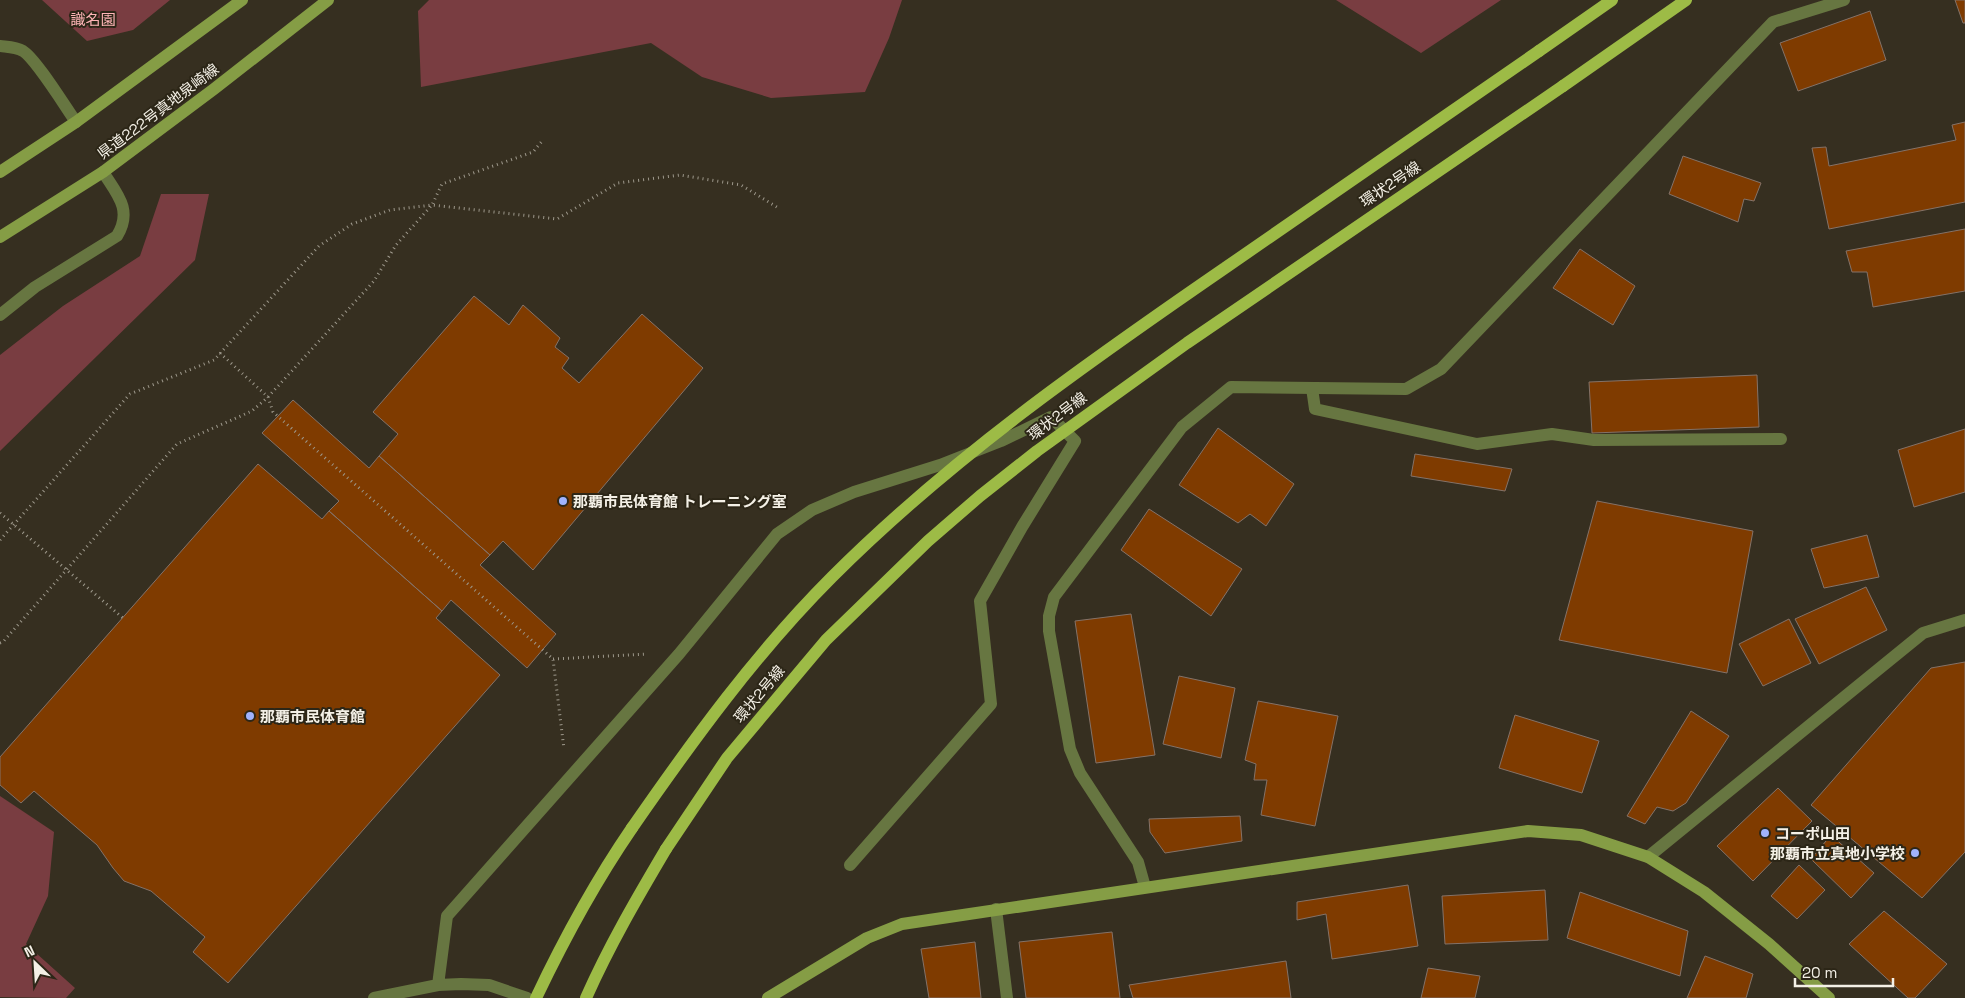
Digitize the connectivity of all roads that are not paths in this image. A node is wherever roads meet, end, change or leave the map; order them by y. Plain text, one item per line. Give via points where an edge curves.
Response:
1 (242, 0) edge
2 (328, 0) edge
3 (1612, 0) edge
4 (1686, 0) edge
5 (1844, 0) edge
6 (0, 46) edge
7 (76, 122) junction
8 (0, 172) edge
9 (103, 172) junction
10 (0, 237) edge
11 (0, 315) edge
12 (1312, 388) junction
13 (1780, 439) dead end
14 (1965, 620) edge
15 (1648, 857) junction
16 (850, 865) dead end
17 (1145, 887) junction
18 (996, 909) junction
19 (438, 986) junction
20 (401, 995) edge
21 (374, 998) edge
22 (527, 998) edge
23 (536, 998) edge
24 (586, 998) edge
25 (768, 998) edge
26 (1007, 998) edge
27 (1829, 998) edge

1 - 7 street
2 - 9 street, 県道222号真地泉崎線
3 - 23 main road, 環状2号線, bridge via 1048,392 934,482 865,544 782,629 686,750 595,885
4 - 24 main road, 環状2号線, bridge via 1179,348 1037,451 921,548 826,640 727,758 634,903
5 - 12 street via 1773,22 1441,369 1406,389
6 - 7 street via 24,52
7 - 8 street
9 - 10 street, 県道222号真地泉崎線
9 - 11 street via 124,208 122,228 117,236 35,287
12 - 13 street via 1315,409 1477,444 1552,434 1594,440
12 - 17 street via 1230,387 1182,427 1054,597 1049,616 1050,631 1070,749 1080,773 1138,862
14 - 15 street via 1923,633
15 - 17 street via 1581,835 1528,831
15 - 27 street via 1704,892
16 - 19 street via 991,704 980,601 1075,441 1051,418 948,461 854,492 812,510 777,534 679,654 447,916
17 - 18 street
18 - 25 street via 902,924 867,938
18 - 26 street
19 - 20 street
19 - 22 street via 489,984
20 - 21 street

